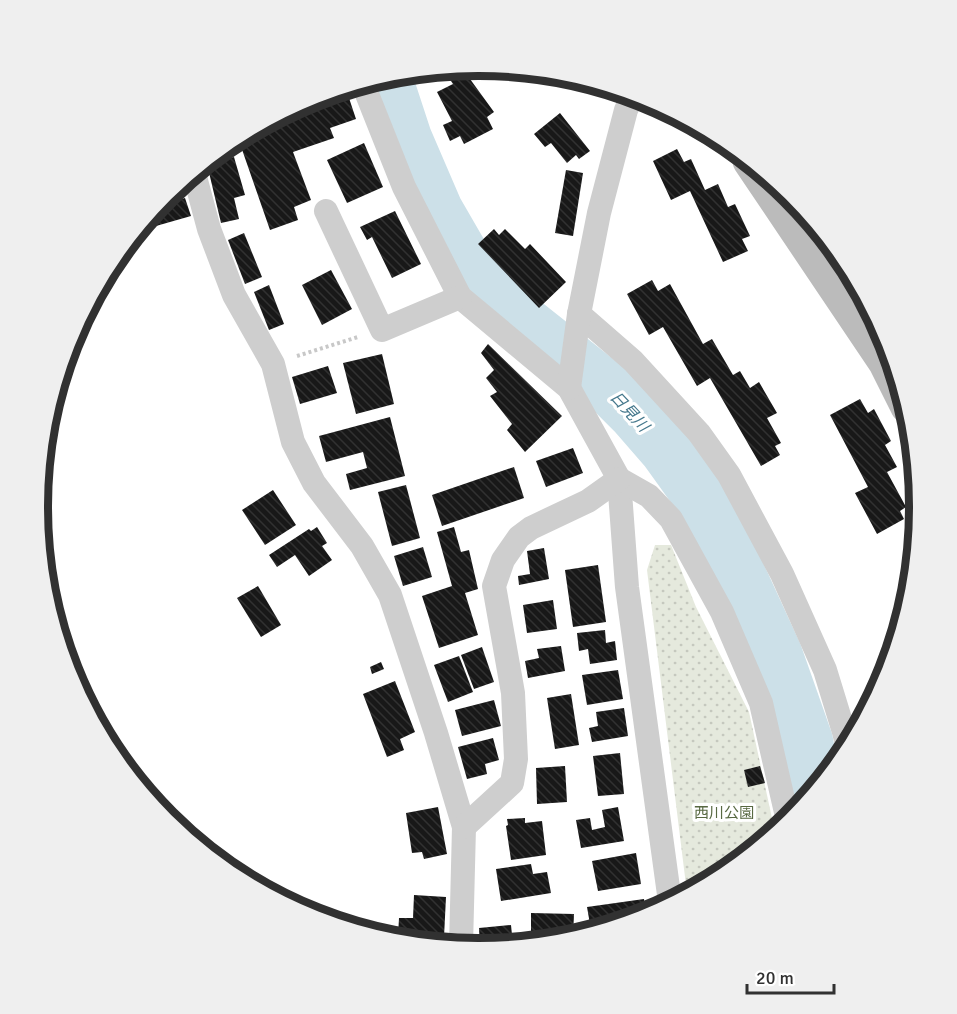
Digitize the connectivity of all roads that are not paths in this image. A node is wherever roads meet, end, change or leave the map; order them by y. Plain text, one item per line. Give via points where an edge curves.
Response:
1 (366, 91) edge
2 (629, 104) edge
3 (196, 182) edge
4 (767, 188) edge
5 (326, 211) dead end
6 (459, 297) junction
7 (579, 314) junction
8 (882, 359) edge
9 (569, 388) junction
10 (619, 479) junction
11 (844, 733) edge
12 (785, 809) edge
13 (464, 827) junction
14 (669, 893) edge
15 (461, 937) edge

1 - 6 street via 404,188
2 - 7 street via 598,213
3 - 13 street via 208,229 234,295 273,364 293,442 314,483 362,546 390,595
4 - 8 street
5 - 6 street via 382,330
6 - 9 street
7 - 9 street
7 - 11 street via 633,361 699,433 729,475 782,573 825,670
9 - 10 street
10 - 12 street via 649,496 671,519 722,612 761,703
10 - 13 street via 588,501 531,528 519,537 503,560 494,586 513,693 516,759 512,783
10 - 14 street via 627,587
13 - 15 street

